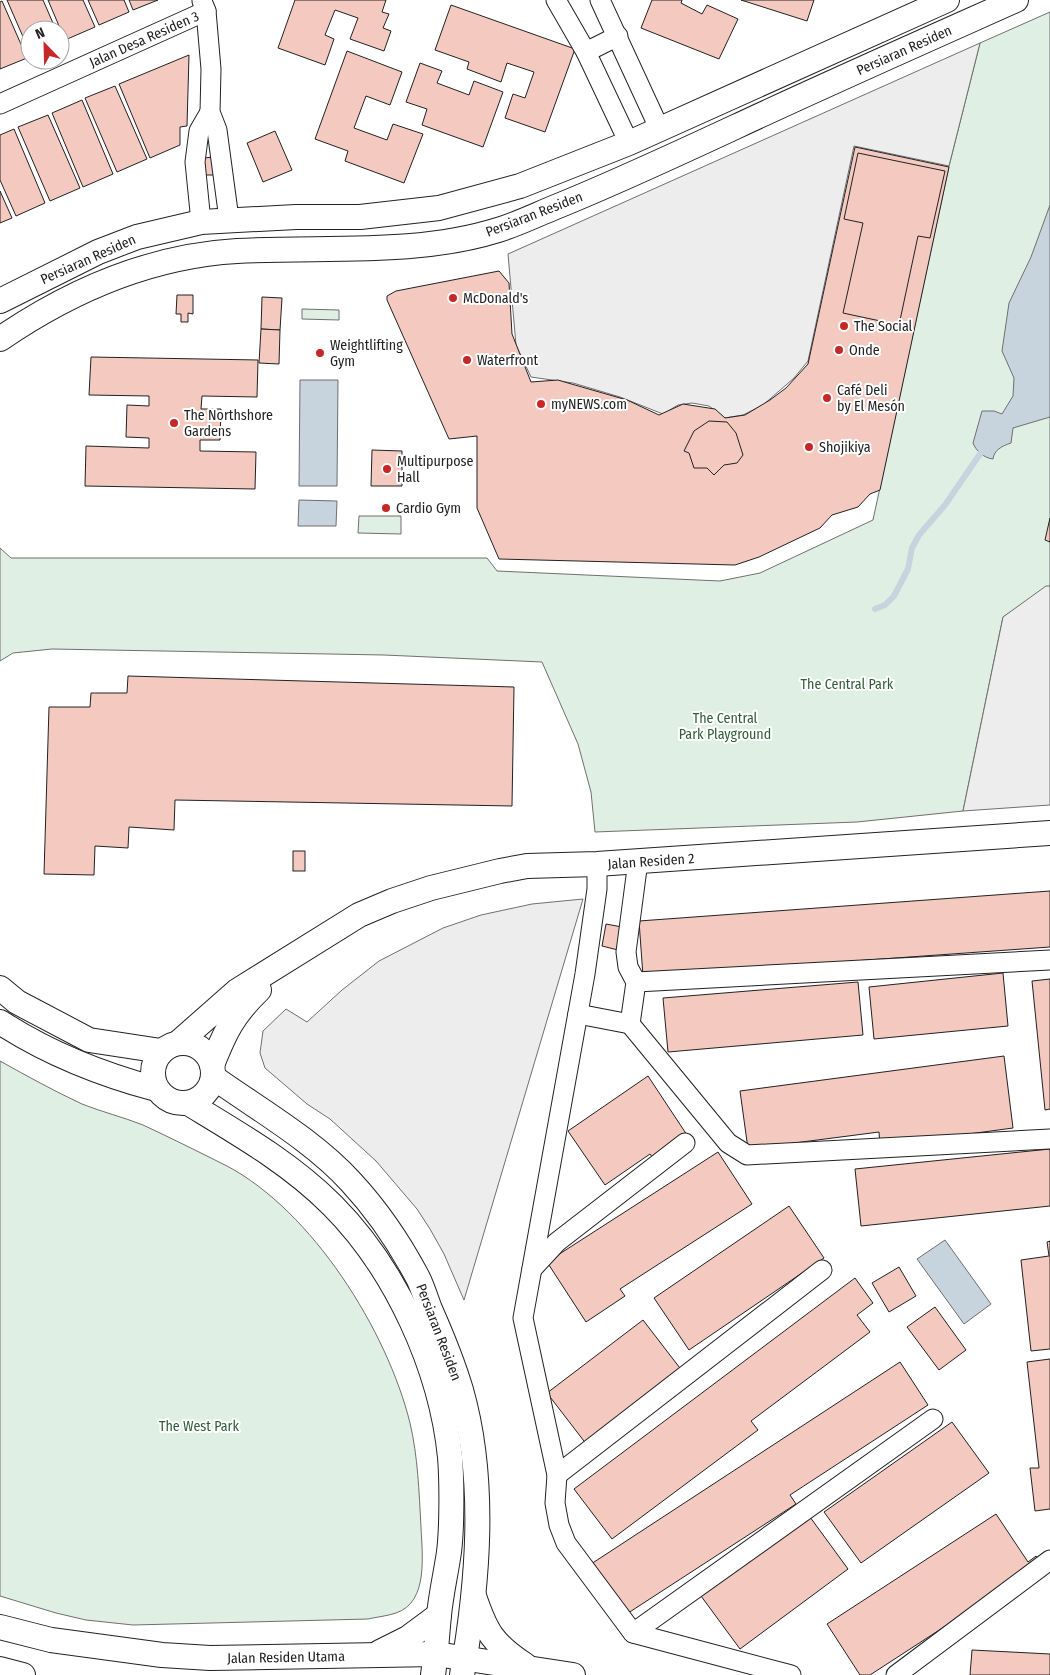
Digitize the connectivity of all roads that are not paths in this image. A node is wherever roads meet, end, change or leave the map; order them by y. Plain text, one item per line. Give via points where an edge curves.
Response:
1 (556, 0) edge
2 (600, 0) edge
3 (947, 0) edge
4 (1016, 0) edge
5 (204, 6) edge
6 (618, 36) junction
7 (586, 52) junction
8 (0, 104) edge
9 (210, 112) junction
10 (660, 130) junction
11 (629, 143) junction
12 (228, 219) junction
13 (201, 222) junction
14 (0, 301) edge
15 (0, 339) edge
16 (1050, 833) edge
17 (638, 862) junction
18 (597, 864) junction
19 (1050, 960) edge
20 (274, 968) junction
21 (636, 982) junction
22 (0, 988) edge
23 (578, 1014) junction
24 (0, 1022) edge
25 (630, 1024) junction
26 (169, 1047) junction
27 (213, 1071) junction
28 (156, 1089) junction
29 (188, 1103) junction
30 (1050, 1139) edge
31 (685, 1143) dead end
32 (532, 1270) junction
33 (822, 1270) dead end
34 (933, 1419) dead end
35 (557, 1475) junction
36 (1050, 1560) edge
37 (472, 1589) junction
38 (439, 1615) junction
39 (0, 1627) edge
40 (633, 1633) junction
41 (371, 1655) junction
42 (435, 1664) edge
43 (463, 1666) edge
44 (532, 1668) junction
45 (0, 1669) edge
46 (23, 1675) edge
47 (574, 1675) edge
48 (790, 1675) edge
49 (896, 1675) edge

1 - 7 street
2 - 6 street
3 - 10 street, Persiaran Residen
4 - 15 street, Persiaran Residen via 628,177 498,230 398,248 236,251 200,255 115,277 69,297
5 - 8 street, Jalan Desa Residen 3
5 - 9 street via 211,69
6 - 7 street
6 - 10 street
7 - 11 street
9 - 12 street via 217,130
9 - 13 street via 199,131 195,162
10 - 11 street, Persiaran Residen
11 - 12 street, Persiaran Residen via 520,186 439,208 360,217
12 - 13 street, Persiaran Residen
13 - 14 street, Persiaran Residen via 138,237 98,252
16 - 17 street, Jalan Residen 2
17 - 18 street, Jalan Residen 2
17 - 21 street via 626,952 628,967
18 - 20 street, Jalan Residen 2 via 527,866 431,888 358,915
18 - 23 street via 592,934
19 - 21 street
20 - 26 street, Jalan Residen 2 via 237,991
20 - 27 street, Jalan Residen 2 via 232,1020
21 - 25 street
22 - 26 street via 17,1002 89,1040
23 - 25 street
23 - 32 street
24 - 28 street via 57,1056
25 - 30 street via 728,1144 747,1155
26 - 27 street via 189,1043 200,1047 208,1054
26 - 28 street via 152,1070
27 - 29 street via 205,1094
27 - 37 street, Persiaran Residen via 318,1151 351,1181 382,1220 419,1279 455,1373 470,1434 478,1515
28 - 29 street via 176,1103
29 - 38 street, Persiaran Residen via 264,1149 332,1205 384,1270 408,1316 435,1388 450,1460 449,1549
31 - 32 street via 556,1242
32 - 35 street via 523,1318
33 - 35 street
34 - 40 street
35 - 40 street via 555,1503 566,1543
36 - 49 street
37 - 43 street, Persiaran Residen
37 - 44 street via 493,1640 503,1651
38 - 41 street via 408,1638
38 - 42 street, Persiaran Residen
39 - 41 street, Jalan Residen Utama via 51,1640 162,1655 210,1658
40 - 48 street
41 - 42 street, Jalan Residen Utama
42 - 43 street, Jalan Residen Utama
43 - 44 street, Jalan Residen Utama
44 - 47 street, Jalan Residen Utama
45 - 46 street

